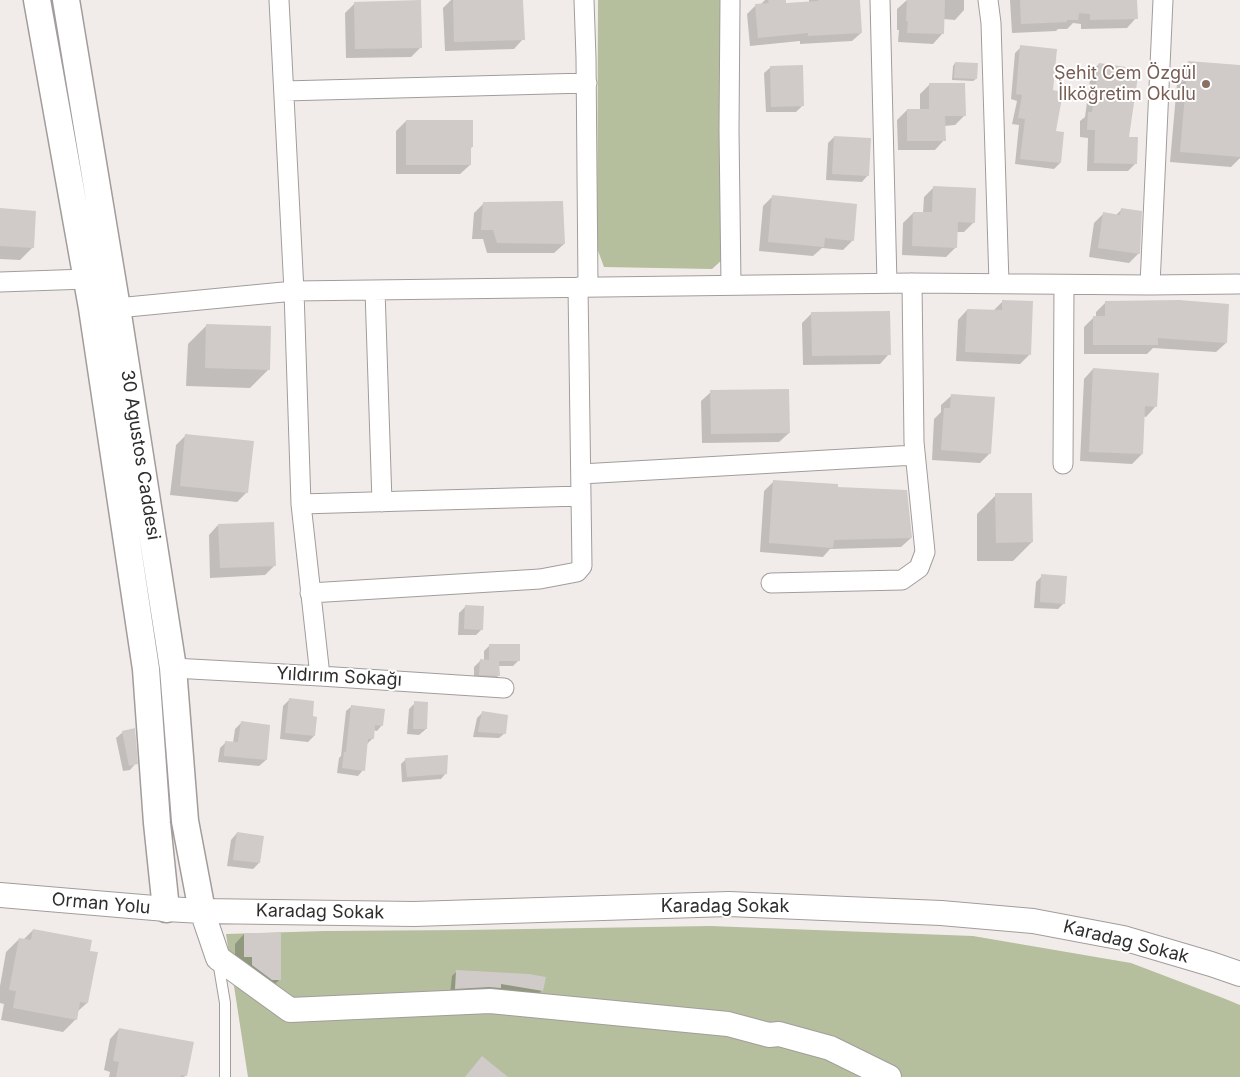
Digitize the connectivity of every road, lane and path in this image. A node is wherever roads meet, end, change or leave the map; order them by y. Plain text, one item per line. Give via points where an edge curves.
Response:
1 (37, 0) edge
2 (66, 0) edge
3 (279, 0) edge
4 (584, 0) edge
5 (730, 0) edge
6 (880, 0) edge
7 (988, 0) edge
8 (1162, 0) edge
9 (586, 83) junction
10 (284, 91) junction
11 (87, 279) junction
12 (0, 282) edge
13 (912, 283) junction
14 (999, 283) junction
15 (887, 284) junction
16 (1239, 284) edge
17 (1064, 285) junction
18 (1150, 285) junction
19 (731, 286) junction
20 (583, 287) junction
21 (375, 290) junction
22 (294, 291) junction
23 (117, 308) junction
24 (915, 455) junction
25 (1063, 464) dead end
26 (581, 474) junction
27 (581, 496) junction
28 (382, 502) junction
29 (301, 504) junction
30 (771, 583) dead end
31 (310, 593) junction
32 (173, 668) junction
33 (320, 676) junction
34 (504, 688) dead end
35 (0, 895) edge
36 (166, 909) junction
37 (202, 910) junction
38 (218, 958) junction
39 (1240, 974) edge
40 (224, 1077) edge
41 (890, 1077) edge

1 - 11 main road, 30 Agustos Caddesi
2 - 23 main road, 30 Agustos Caddesi
3 - 10 street
4 - 9 street
5 - 19 street
6 - 15 street
7 - 14 street
8 - 18 street
9 - 10 street
9 - 20 street
10 - 22 street
11 - 12 street
11 - 36 main road, 30 Agustos Caddesi via 146,669 156,823
13 - 14 street
13 - 15 street
13 - 24 street
14 - 17 street
15 - 19 street
16 - 18 street
17 - 18 street
17 - 25 street
19 - 20 street
20 - 21 street
20 - 26 street
21 - 22 street
21 - 28 street
22 - 23 street
22 - 29 street
23 - 32 main road, 30 Agustos Caddesi
24 - 26 street
24 - 30 street via 925,552 919,568 902,580
26 - 27 street
27 - 28 street
27 - 31 street via 582,566 576,572 540,579
28 - 29 street
29 - 31 street
31 - 33 street
32 - 33 street, Yıldırım Sokağı
32 - 37 main road, 30 Agustos Caddesi via 186,821
33 - 34 street, Yıldırım Sokağı
35 - 36 street, Orman Yolu
36 - 37 street, Orman Yolu
37 - 38 street
37 - 39 street, Karadag Sokak via 414,914 729,904 941,912 1033,921 1123,938
38 - 40 lane via 225,1003
38 - 41 street via 290,1010 490,1001 728,1024 830,1048

